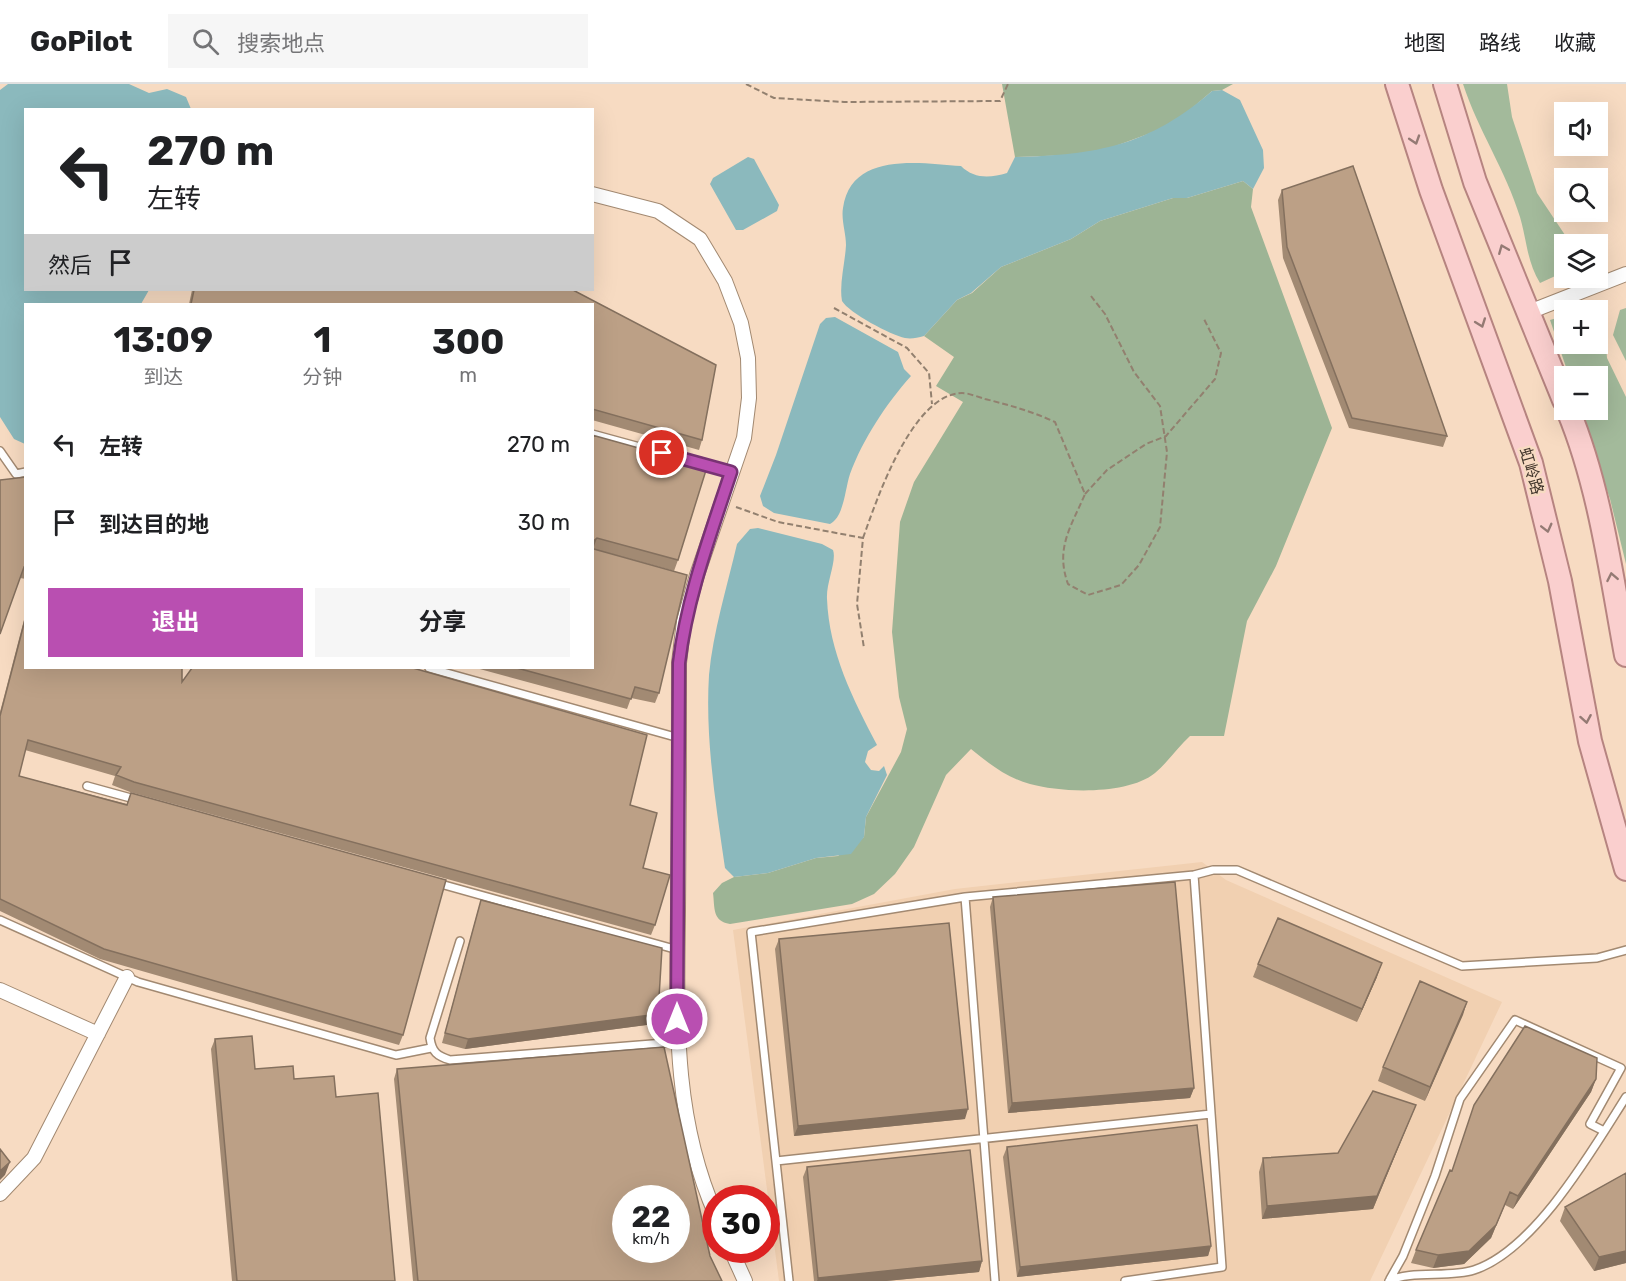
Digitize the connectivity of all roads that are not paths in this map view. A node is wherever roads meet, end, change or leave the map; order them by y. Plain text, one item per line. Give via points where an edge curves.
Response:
1 (1396, 84) edge
2 (1445, 84) edge
3 (594, 195) edge
4 (1626, 274) edge
5 (1529, 312) junction
6 (1554, 375) edge
7 (1572, 420) edge
8 (594, 435) edge
9 (0, 451) edge
10 (24, 472) edge
11 (731, 472) junction
12 (1626, 655) edge
13 (433, 669) edge
14 (680, 738) junction
15 (87, 786) dead end
16 (143, 801) edge
17 (1626, 869) edge
18 (1194, 875) junction
19 (428, 880) edge
20 (965, 897) junction
21 (0, 920) edge
22 (460, 941) dead end
23 (678, 950) junction
24 (1626, 950) edge
25 (127, 977) junction
26 (0, 990) edge
27 (98, 1034) junction
28 (677, 1042) junction
29 (431, 1048) junction
30 (1626, 1096) edge
31 (1211, 1114) junction
32 (1604, 1131) junction
33 (984, 1138) junction
34 (6, 1161) edge
35 (776, 1161) junction
36 (18, 1176) junction
37 (702, 1185) edge
38 (0, 1194) edge
39 (737, 1263) edge
40 (1389, 1280) edge
41 (745, 1281) edge
42 (789, 1281) edge
43 (994, 1281) edge
44 (1125, 1281) edge

1 -> 17 main road, 虹岭路 via 1531,463 1560,580 1590,741
5 -> 2 main road via 1475,182
3 - 11 street via 658,211 700,239 725,282 741,323 748,357 749,398 744,438
4 - 5 street
5 - 6 main road
12 -> 7 main road via 1582,442
8 - 11 lane
9 - 10 lane via 16,474
11 - 14 street via 689,581 679,663
13 - 14 lane
14 - 23 street
15 - 16 lane
18 - 20 lane
18 - 24 lane via 1237,870 1462,966 1597,958
18 - 31 lane
19 - 23 lane
20 - 33 lane
20 - 35 lane via 751,932
21 - 25 lane
22 - 29 lane via 430,1038
23 - 28 street
25 - 27 street
25 - 29 lane via 396,1055
26 - 27 street
27 - 36 street via 34,1158
28 - 29 lane via 450,1060 437,1056
28 - 37 street via 684,1112
30 - 32 lane
31 - 33 lane
31 - 44 lane via 1222,1267
32 - 40 lane via 1582,1166 1517,1246 1474,1270
32 - 40 lane via 1590,1124 1621,1068 1515,1020 1460,1099 1403,1256
33 - 35 lane
33 - 43 lane
34 - 36 street
35 - 42 lane
36 - 38 street
39 - 41 street

